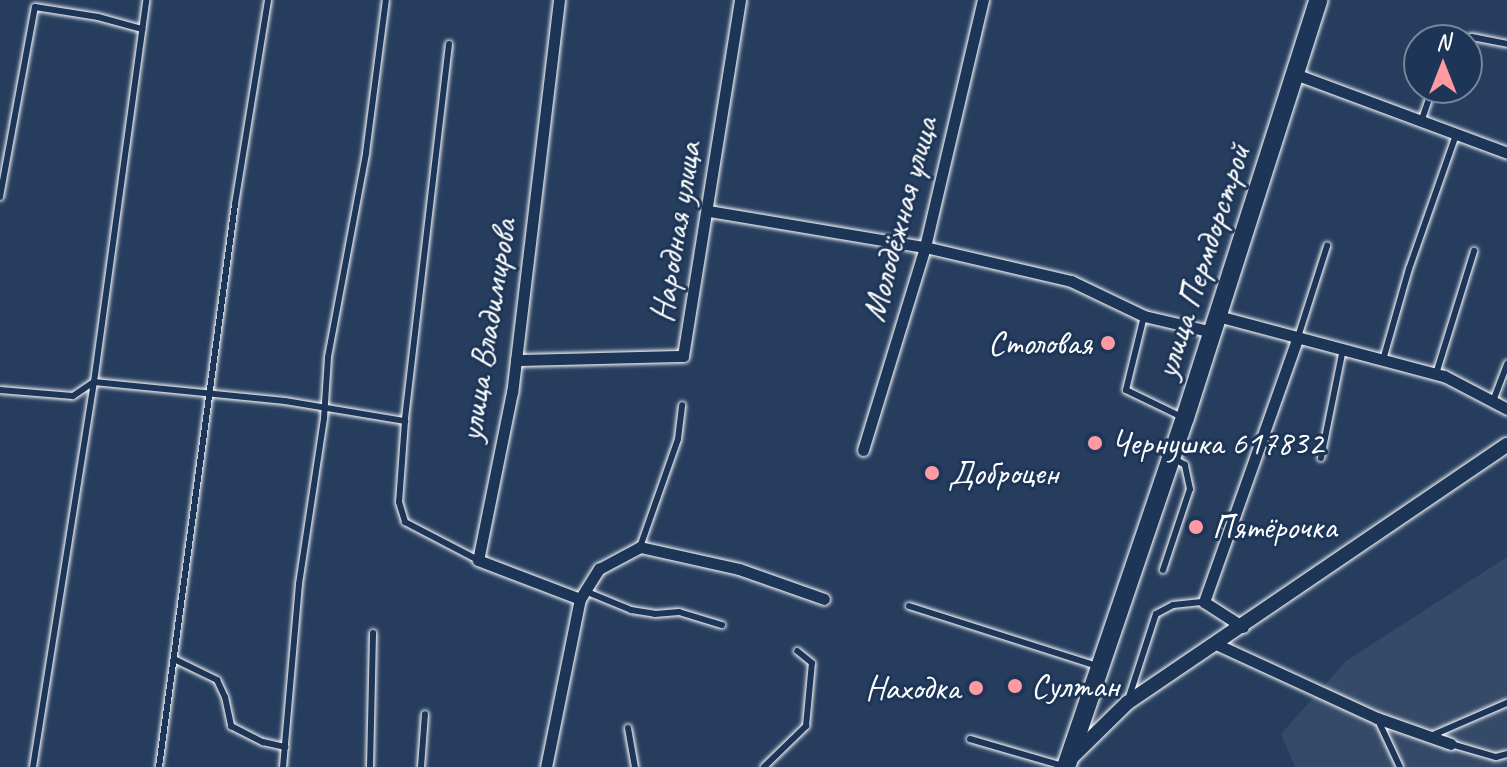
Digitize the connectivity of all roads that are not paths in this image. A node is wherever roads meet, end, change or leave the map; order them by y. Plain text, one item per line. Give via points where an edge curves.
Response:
1 (146, 0) edge
2 (268, 0) edge
3 (386, 0) edge
4 (559, 0) edge
5 (740, 0) edge
6 (983, 0) edge
7 (1318, 0) edge
8 (142, 29) junction
9 (1483, 39) edge
10 (449, 44) dead end
11 (1507, 44) edge
12 (1295, 74) junction
13 (1427, 104) edge
14 (1421, 122) junction
15 (1456, 134) junction
16 (1507, 153) edge
17 (0, 197) edge
18 (709, 211) junction
19 (1327, 246) dead end
20 (925, 247) junction
21 (1474, 251) dead end
22 (1144, 316) junction
23 (1215, 324) junction
24 (1298, 337) junction
25 (1343, 349) junction
26 (516, 360) junction
27 (1383, 360) junction
28 (1507, 364) edge
29 (1436, 374) junction
30 (94, 382) junction
31 (0, 390) edge
32 (211, 393) junction
33 (1493, 401) junction
34 (682, 405) dead end
35 (324, 408) junction
36 (1507, 409) edge
37 (1185, 418) junction
38 (405, 421) junction
39 (1507, 445) edge
40 (863, 450) dead end
41 (1172, 457) junction
42 (1321, 458) dead end
43 (640, 547) junction
44 (478, 560) junction
45 (1163, 570) dead end
46 (582, 595) junction
47 (824, 599) dead end
48 (1204, 602) junction
49 (909, 606) dead end
50 (722, 625) dead end
51 (1243, 627) junction
52 (373, 633) dead end
53 (1216, 644) junction
54 (797, 651) dead end
55 (176, 660) junction
56 (1101, 667) junction
57 (1127, 703) junction
58 (1507, 703) edge
59 (425, 714) dead end
60 (1377, 718) junction
61 (628, 728) dead end
62 (1429, 736) junction
63 (970, 739) dead end
64 (1451, 744) joint
65 (285, 747) junction
66 (1507, 754) edge
67 (1068, 763) edge
68 (33, 767) edge
69 (159, 767) edge
70 (283, 767) edge
71 (370, 767) edge
72 (421, 767) edge
73 (546, 767) edge
74 (635, 767) edge
75 (764, 767) edge
76 (1400, 767) edge

1 - 8 lane
2 - 32 lane
3 - 35 lane
4 - 26 street, улица Владимирова
5 - 18 street, Народная улица
6 - 20 street, Молодёжная улица
7 - 12 main road, улица Пермдорстрой
8 - 17 lane via 35,7
8 - 30 lane
9 - 11 lane
10 - 38 lane
12 - 14 street
12 - 23 main road, улица Пермдорстрой
13 - 14 lane
14 - 15 street
15 - 16 street
15 - 27 lane
18 - 20 street
18 - 26 street, Народная улица via 683,356
19 - 24 lane
20 - 22 street via 1071,281
20 - 40 street, Молодёжная улица
21 - 29 lane
22 - 23 street
22 - 37 lane via 1126,390
23 - 24 street
23 - 37 main road, улица Пермдорстрой
24 - 25 street
24 - 48 street
25 - 27 street
25 - 42 lane
26 - 44 street, улица Владимирова
27 - 29 street
28 - 33 lane
29 - 33 street
30 - 31 lane via 73,396
30 - 32 lane
30 - 68 lane
32 - 35 lane
32 - 55 lane
33 - 36 street
34 - 43 lane via 678,439
35 - 38 lane
35 - 65 lane via 299,584
37 - 41 main road, улица Пермдорстрой
38 - 44 lane via 399,502 405,522
39 - 51 street
41 - 45 lane via 1185,465 1190,489
41 - 56 main road, улица Пермдорстрой
43 - 46 street via 599,569
43 - 47 street via 739,569
44 - 46 street
46 - 50 lane via 631,610 679,612
46 - 73 street
48 - 51 street
48 - 57 lane via 1173,605 1156,614
49 - 56 lane
51 - 53 street
52 - 71 lane
53 - 57 street
53 - 60 street
54 - 75 lane via 812,663 806,726
55 - 65 lane via 217,680 231,726
55 - 69 lane
56 - 67 main road, улица Пермдорстрой
57 - 67 street
58 - 62 lane
59 - 72 lane
60 - 62 street
60 - 76 lane
61 - 74 lane
62 - 64 street
63 - 67 lane
64 - 66 lane via 1496,757
65 - 70 lane

